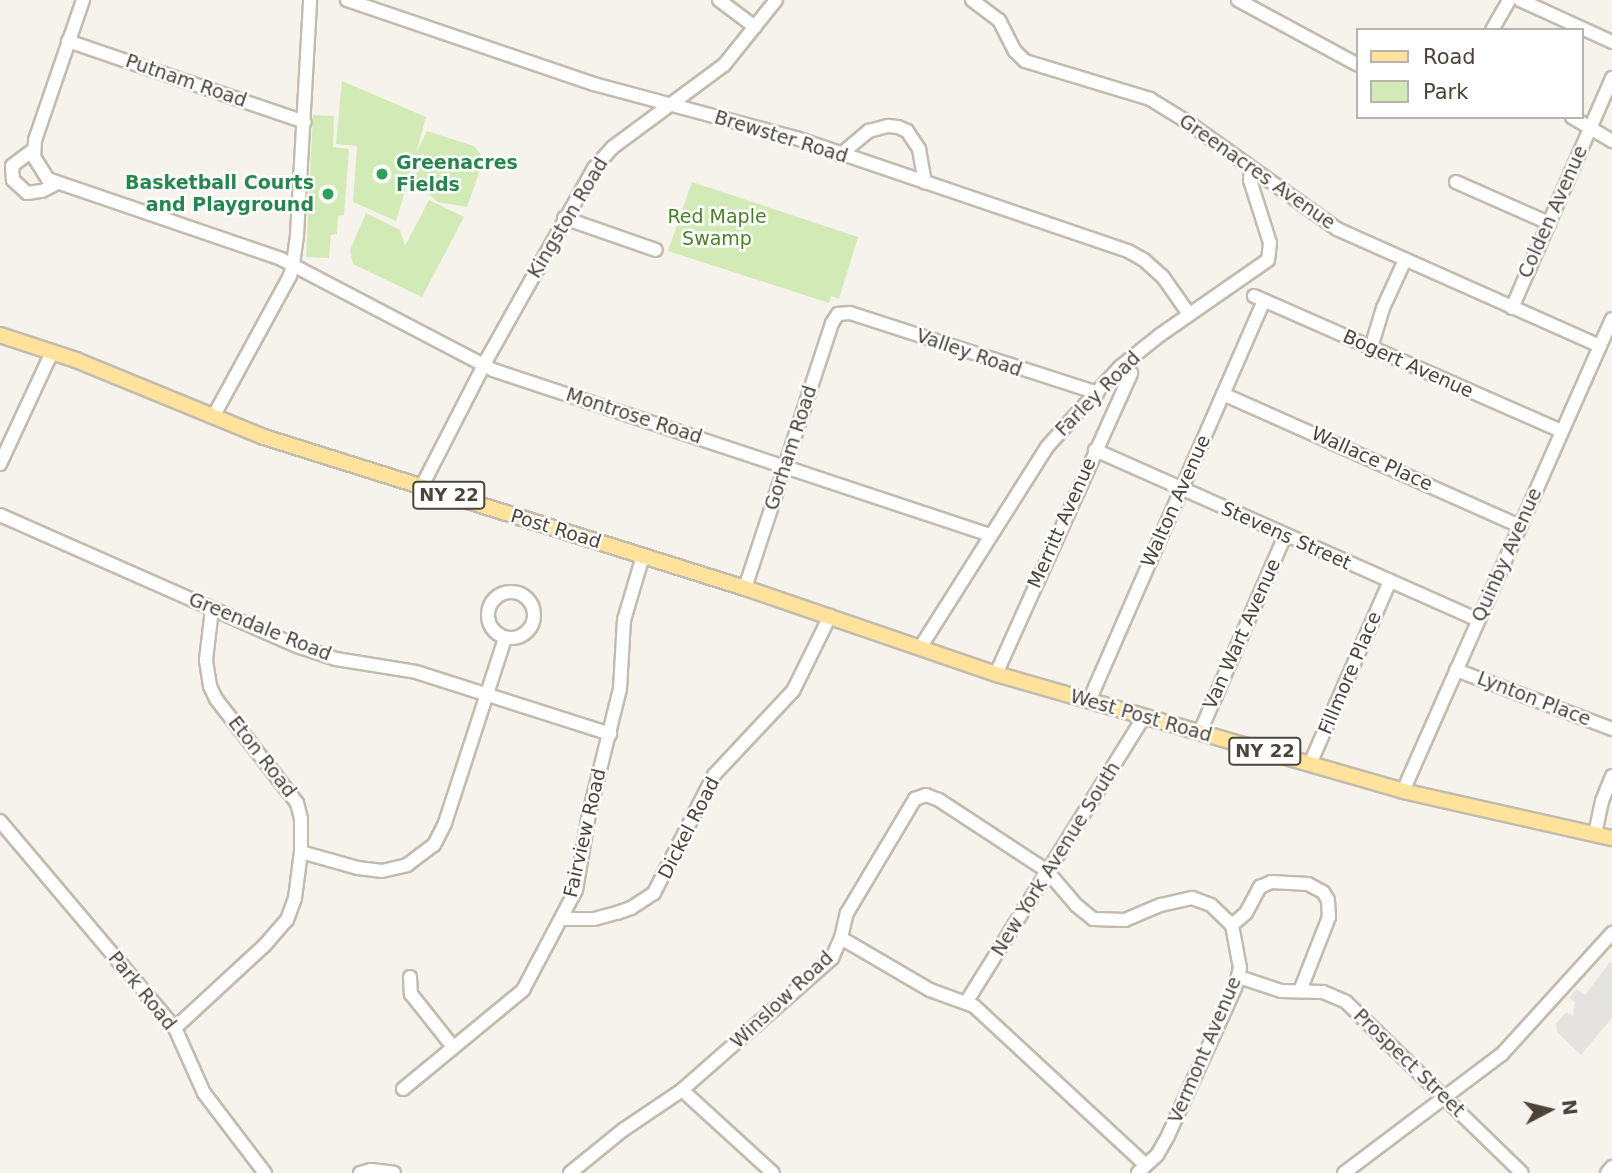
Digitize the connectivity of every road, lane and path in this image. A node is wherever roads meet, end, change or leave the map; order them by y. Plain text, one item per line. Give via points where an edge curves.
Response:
1 (83, 0) edge
2 (310, 0) edge
3 (347, 0) edge
4 (719, 0) edge
5 (776, 0) edge
6 (972, 0) edge
7 (1238, 0) edge
8 (1509, 0) edge
9 (1520, 0) edge
10 (755, 27) junction
11 (1493, 28) edge
12 (1583, 28) edge
13 (1584, 29) edge
14 (68, 41) junction
15 (1612, 41) edge
16 (1356, 64) edge
17 (1612, 78) edge
18 (668, 104) junction
19 (1575, 119) edge
20 (304, 122) junction
21 (1590, 128) junction
22 (1612, 141) edge
23 (33, 150) junction
24 (840, 155) junction
25 (1251, 170) junction
26 (925, 182) junction
27 (1456, 182) dead end
28 (56, 184) junction
29 (564, 218) junction
30 (1549, 223) junction
31 (656, 250) dead end
32 (1405, 260) junction
33 (293, 264) junction
34 (1259, 298) joint
35 (1512, 308) junction
36 (842, 313) joint
37 (1189, 314) junction
38 (1612, 319) edge
39 (0, 335) edge
40 (1600, 346) junction
41 (1371, 348) junction
42 (52, 352) junction
43 (484, 365) junction
44 (1131, 373) dead end
45 (1097, 393) junction
46 (1223, 394) junction
47 (213, 417) junction
48 (1561, 431) junction
49 (1094, 450) junction
50 (0, 464) edge
51 (786, 465) junction
52 (422, 486) junction
53 (1181, 490) junction
54 (0, 515) edge
55 (1520, 526) junction
56 (989, 535) junction
57 (1285, 536) junction
58 (643, 556) junction
59 (1390, 581) junction
60 (745, 588) junction
61 (212, 609) junction
62 (830, 616) junction
63 (1478, 620) junction
64 (505, 638) dead end
65 (919, 647) junction
66 (1456, 670) junction
67 (996, 674) junction
68 (486, 694) junction
69 (1089, 701) junction
70 (1144, 717) junction
71 (1612, 729) edge
72 (1200, 732) junction
73 (610, 734) junction
74 (1310, 764) junction
75 (1612, 776) edge
76 (1403, 791) junction
77 (0, 821) edge
78 (1595, 834) junction
79 (1612, 838) edge
80 (301, 852) junction
81 (1047, 871) junction
82 (561, 919) junction
83 (1232, 925) junction
84 (1612, 933) edge
85 (841, 938) junction
86 (410, 977) dead end
87 (1239, 977) junction
88 (1300, 991) junction
89 (967, 1002) junction
90 (174, 1028) junction
91 (453, 1047) junction
92 (403, 1089) dead end
93 (682, 1090) junction
94 (1445, 1099) junction
95 (1612, 1167) edge
96 (1142, 1169) edge
97 (265, 1173) edge
98 (360, 1173) edge
99 (394, 1173) edge
100 (570, 1173) edge
101 (773, 1173) edge
102 (1344, 1173) edge
103 (1522, 1173) edge
104 (1607, 1173) edge

1 - 14 street
2 - 20 street
3 - 18 street, Brewster Road via 594,84
4 - 10 street
5 - 10 street, Kingston Road
6 - 25 street, Greenacres Avenue via 999,20 1025,61 1150,99
7 - 16 street
8 - 11 street
9 - 12 street
10 - 18 street, Kingston Road via 724,65
13 - 15 street
14 - 20 street, Putnam Road
14 - 23 street
17 - 21 street, Colden Avenue
18 - 24 street, Brewster Road via 750,124
18 - 29 street, Kingston Road via 606,152
19 - 21 street
20 - 33 street
21 - 22 street
21 - 30 street, Colden Avenue
23 - 28 street via 42,173
23 - 28 street via 12,166 13,180 27,193
24 - 26 street, Brewster Road
24 - 26 street via 869,131 898,127 907,131 919,149
25 - 32 street, Greenacres Avenue via 1337,229
25 - 37 street, Farley Road via 1270,256
26 - 37 street, Brewster Road via 1128,251 1163,277
27 - 30 street
28 - 33 street, Montrose Road
29 - 31 street
29 - 43 street, Kingston Road
30 - 35 street, Colden Avenue
32 - 35 street, Greenacres Avenue
32 - 41 street
33 - 43 street, Montrose Road
33 - 47 street
34 - 41 street, Bogert Avenue
34 - 46 street, Walton Avenue
35 - 40 street, Greenacres Avenue
36 - 45 street, Valley Road
36 - 51 street, Gorham Road via 832,323
37 - 45 street, Farley Road
38 - 40 street, Quinby Avenue
39 - 42 main road, Post Road / NY 22
40 - 48 street, Quinby Avenue
41 - 48 street, Bogert Avenue
42 - 47 main road, Post Road / NY 22
42 - 50 street
43 - 51 street, Montrose Road
43 - 52 street, Kingston Road
44 - 49 street, Merritt Avenue
45 - 56 street, Farley Road via 1047,447
46 - 53 street, Walton Avenue
46 - 55 street, Wallace Place
47 - 52 main road, Post Road / NY 22
48 - 55 street, Quinby Avenue
49 - 53 street, Stevens Street
49 - 67 street, Merritt Avenue
51 - 56 street, Montrose Road
51 - 60 street, Gorham Road
52 - 58 main road, Post Road / NY 22
53 - 57 street, Stevens Street
53 - 69 street, Walton Avenue
54 - 61 street, Greendale Road
55 - 63 street, Quinby Avenue
56 - 65 street, Farley Road
57 - 59 street, Stevens Street
57 - 72 street, Van Wart Avenue
58 - 60 main road, Post Road / NY 22
58 - 73 street, Fairview Road via 624,620 620,689
59 - 63 street, Stevens Street
59 - 74 street, Fillmore Place
60 - 62 main road, Post Road / NY 22
61 - 68 street, Greendale Road via 316,653 416,672
61 - 80 street, Eton Road via 206,660 212,691 297,803
62 - 65 main road, Post Road / NY 22
62 - 82 street, Dickel Road via 793,691 714,775 654,893 617,913 594,919
63 - 66 street, Quinby Avenue
64 - 68 street
65 - 67 main road, West Post Road / NY 22
66 - 71 street, Lynton Place
66 - 76 street, Quinby Avenue
67 - 69 main road, West Post Road / NY 22
68 - 73 street, Greendale Road
68 - 80 street via 445,823 428,852 407,865 371,871
69 - 70 main road, West Post Road / NY 22
70 - 72 main road, West Post Road / NY 22
70 - 81 street, New York Avenue South
72 - 74 main road, West Post Road / NY 22
73 - 82 street, Fairview Road via 576,890
74 - 76 main road, West Post Road / NY 22
75 - 78 street
76 - 78 main road, West Post Road / NY 22
77 - 90 street, Park Road
78 - 79 main road, West Post Road / NY 22
80 - 90 street, Eton Road via 287,920
81 - 83 street via 1083,912 1102,921 1125,920 1192,898 1211,905
81 - 85 street, Winslow Road via 939,800 921,795 846,913
81 - 89 street, New York Avenue South
82 - 91 street, Fairview Road via 523,990
83 - 87 street, Vermont Avenue via 1239,950
83 - 88 street via 1246,913 1260,887 1281,881 1316,887 1328,900 1329,917
84 - 94 street via 1502,1054
85 - 89 street via 930,990
85 - 93 street, Winslow Road via 823,967
86 - 91 street via 411,994
87 - 88 street, Prospect Street via 1270,989
87 - 96 street, Vermont Avenue via 1168,1136
88 - 94 street, Prospect Street via 1323,992 1346,1002
89 - 96 street
90 - 97 street, Park Road via 204,1093
91 - 92 street, Fairview Road
93 - 100 street, Winslow Road
93 - 101 street
94 - 102 street
94 - 103 street, Prospect Street
95 - 104 street
98 - 99 street

